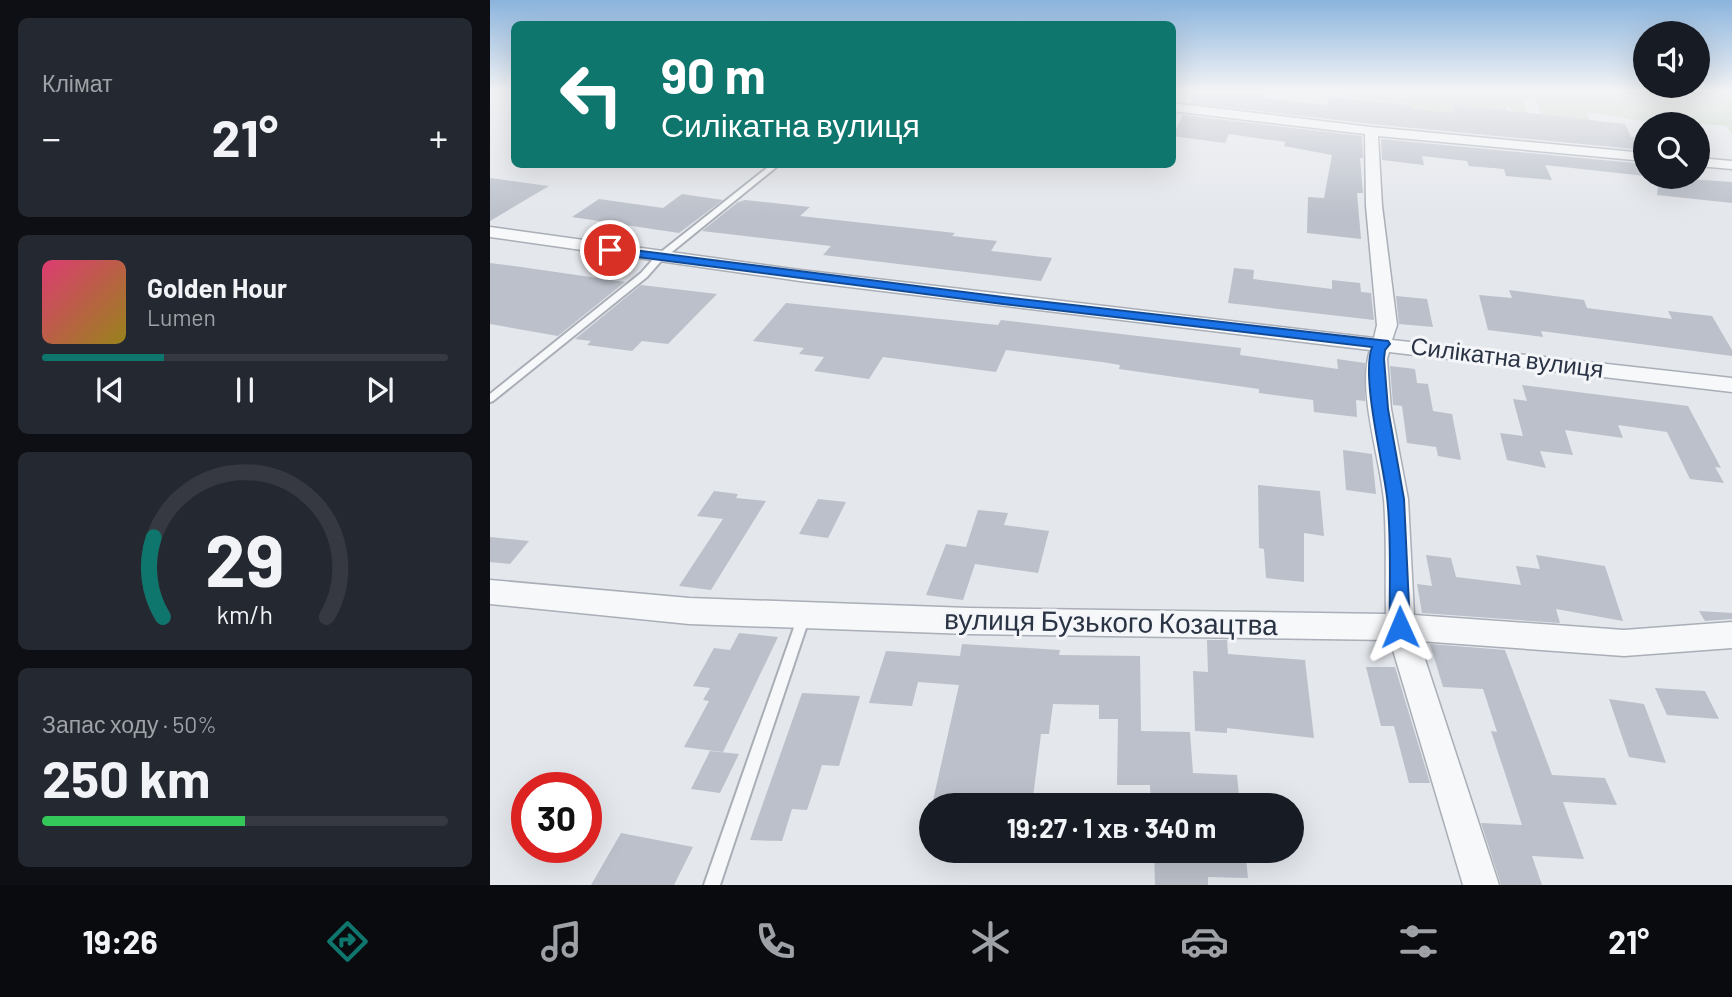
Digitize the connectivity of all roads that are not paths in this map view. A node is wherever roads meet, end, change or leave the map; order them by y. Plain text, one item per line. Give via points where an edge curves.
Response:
1 (1371, 132) edge
2 (1385, 132) edge
3 (1633, 156) edge
4 (1710, 163) edge
5 (1732, 165) edge
6 (772, 168) edge
7 (490, 232) edge
8 (659, 258) junction
9 (1383, 344) junction
10 (1732, 385) edge
11 (490, 399) edge
12 (490, 592) edge
13 (804, 615) junction
14 (1400, 627) junction
15 (1732, 635) edge
16 (712, 885) edge
17 (1481, 885) edge

1 - 9 street via 1387,325
2 - 3 street
4 - 5 street
6 - 8 lane
7 - 8 street, Силікатна вулиця
8 - 9 street, Силікатна вулиця
8 - 11 lane
9 - 10 street, Силікатна вулиця
9 - 14 street via 1377,359 1380,409 1396,499
12 - 13 street, вулиця Бузького Козацтва via 690,611
13 - 14 street, вулиця Бузького Козацтва
13 - 16 lane
14 - 15 street, вулиця Бузького Козацтва via 1624,643
14 - 17 street

